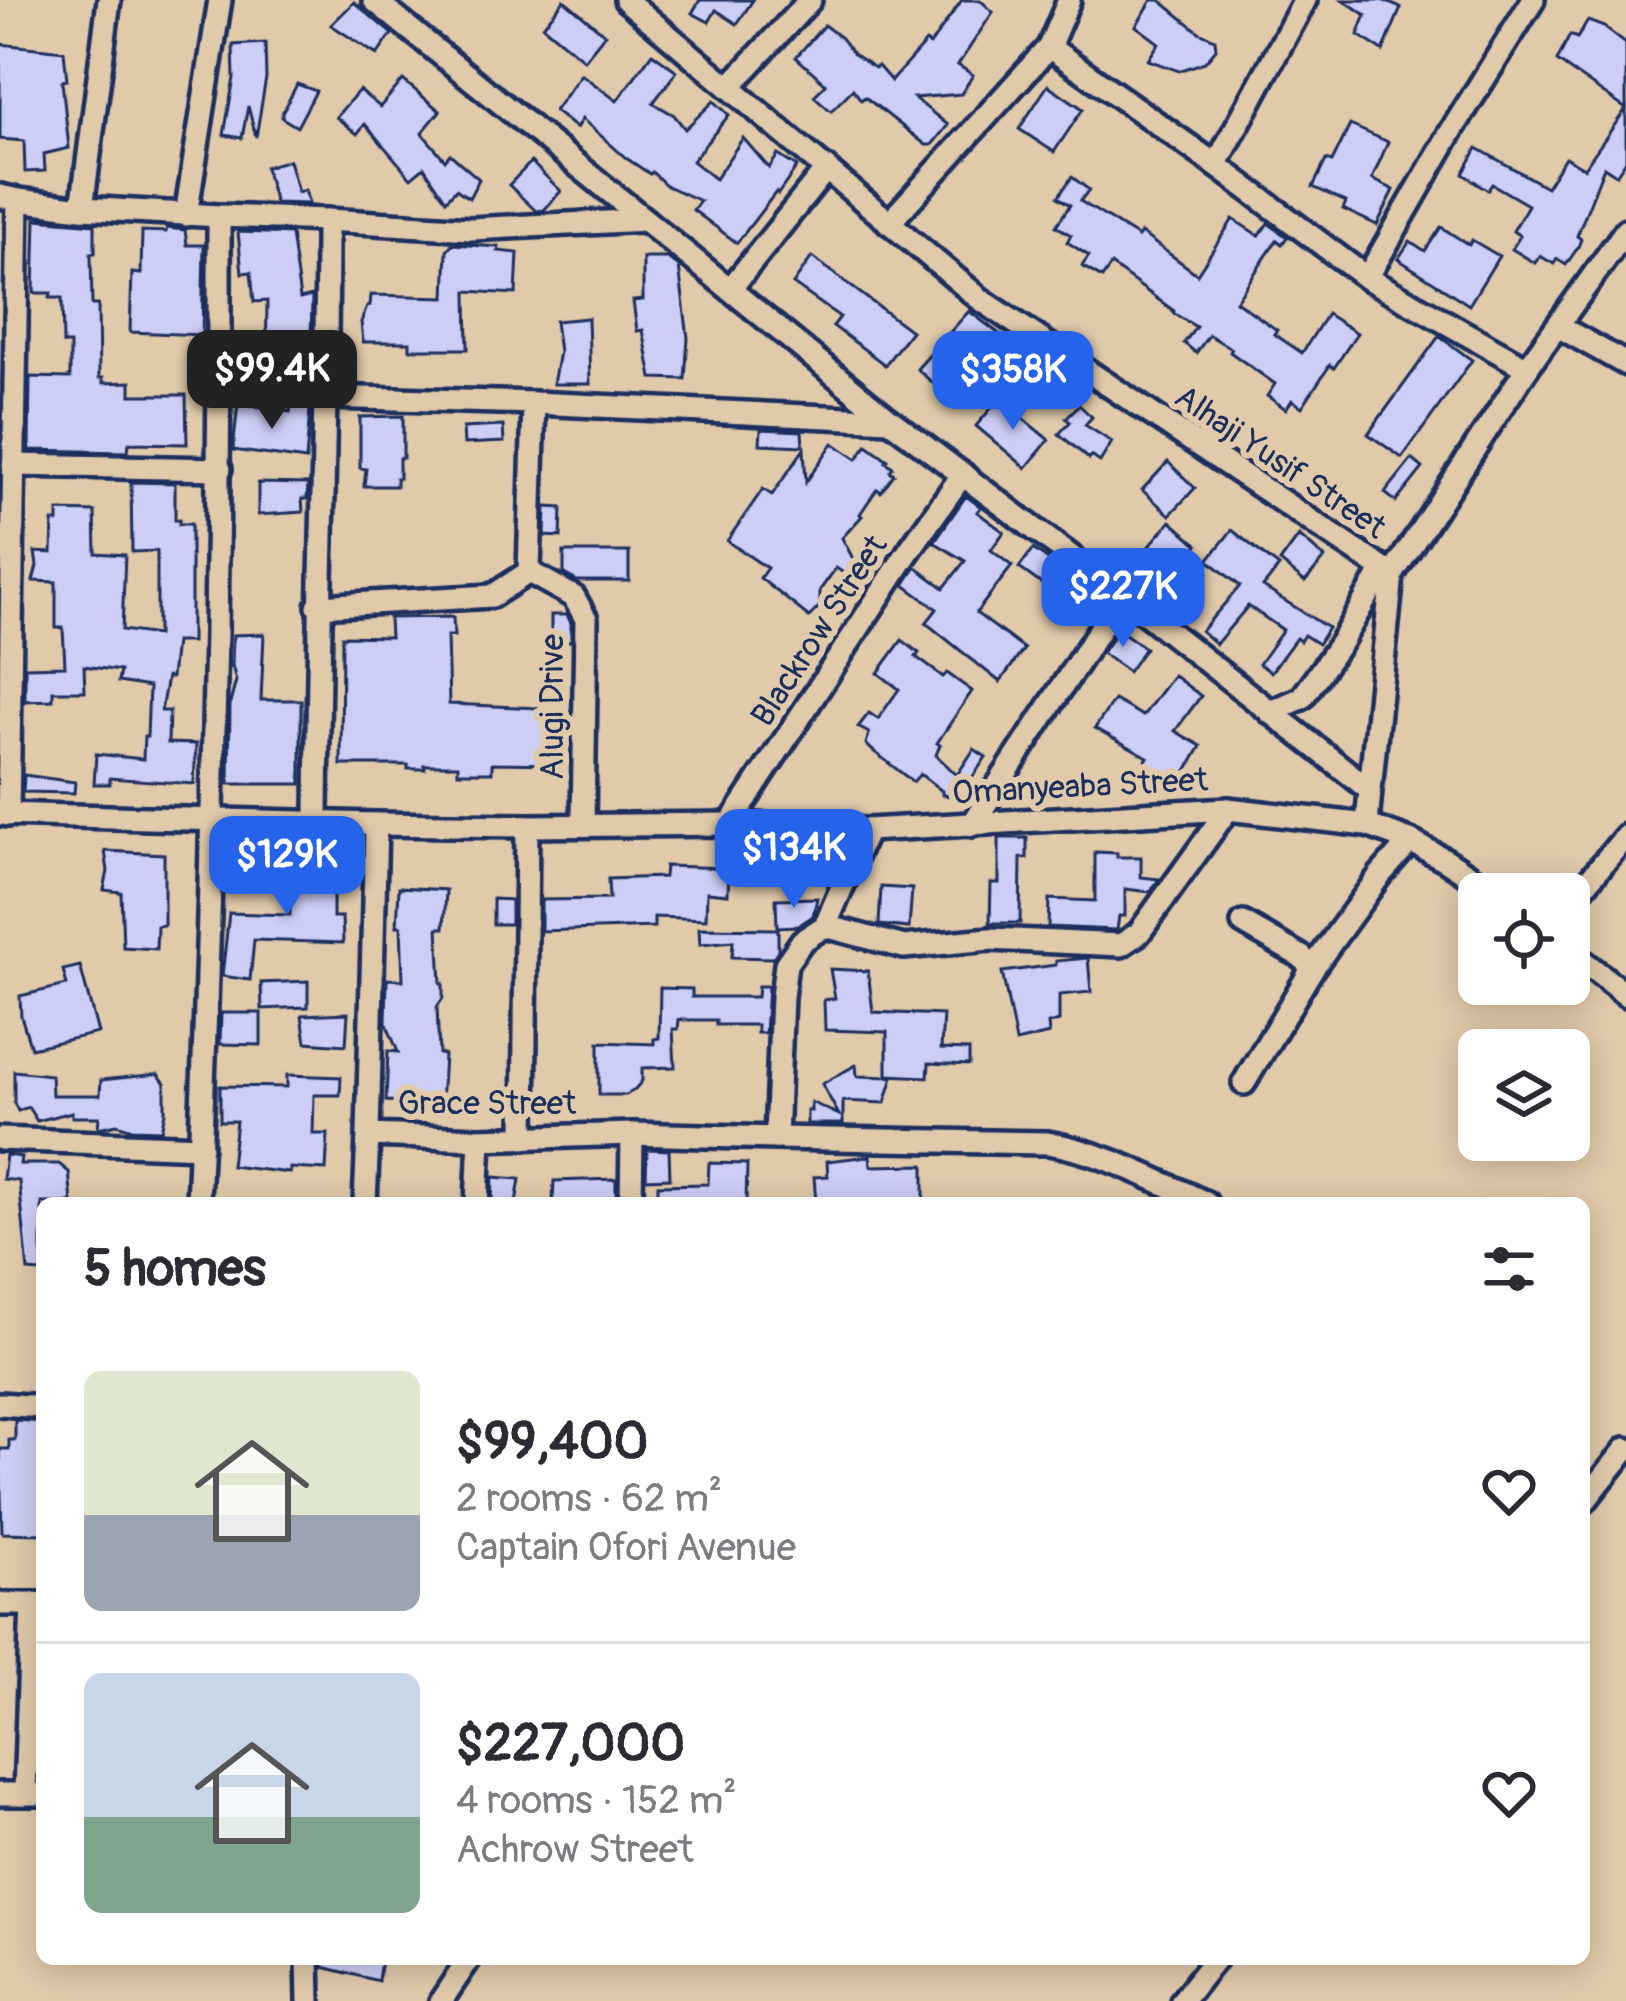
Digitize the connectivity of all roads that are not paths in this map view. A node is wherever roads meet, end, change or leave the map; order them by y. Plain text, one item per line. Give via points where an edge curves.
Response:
1 (109, 0) edge
2 (220, 0) edge
3 (374, 0) edge
4 (626, 0) edge
5 (810, 0) edge
6 (1069, 0) edge
7 (1305, 0) edge
8 (1533, 0) edge
9 (1049, 47) junction
10 (729, 87) junction
11 (1216, 165) junction
12 (827, 169) junction
13 (9, 198) edge
14 (82, 208) junction
15 (186, 215) junction
16 (219, 216) junction
17 (327, 220) junction
18 (646, 220) junction
19 (890, 223) junction
20 (1626, 230) edge
21 (1366, 278) junction
22 (731, 288) junction
23 (1558, 326) junction
24 (1626, 364) edge
25 (1527, 368) junction
26 (327, 397) junction
27 (534, 403) junction
28 (890, 420) junction
29 (13, 465) junction
30 (220, 469) junction
31 (963, 475) junction
32 (529, 572) junction
33 (1388, 572) junction
34 (1122, 595) junction
35 (319, 606) junction
36 (1270, 712) junction
37 (1370, 790) junction
38 (1228, 809) junction
39 (4, 814) edge
40 (211, 820) junction
41 (317, 821) junction
42 (376, 824) junction
43 (730, 824) junction
44 (583, 825) junction
45 (972, 825) junction
46 (1367, 825) junction
47 (527, 826) junction
48 (867, 830) junction
49 (1626, 836) edge
50 (1410, 841) junction
51 (1466, 873) edge
52 (1590, 879) edge
53 (1244, 923) dead end
54 (825, 926) junction
55 (1590, 966) edge
56 (1312, 969) junction
57 (1626, 994) edge
58 (1244, 1083) dead end
59 (632, 1134) junction
60 (368, 1135) junction
61 (480, 1138) junction
62 (524, 1138) junction
63 (776, 1138) junction
64 (0, 1139) edge
65 (201, 1147) junction
66 (198, 1197) edge
67 (365, 1197) edge
68 (477, 1197) edge
69 (632, 1197) edge
70 (1191, 1197) edge
71 (0, 1404) edge
72 (36, 1407) edge
73 (1626, 1449) edge
74 (1590, 1487) edge
75 (0, 1604) edge
76 (36, 1604) edge
77 (36, 1667) edge
78 (0, 1794) edge
79 (34, 1794) edge
80 (308, 1965) edge
81 (465, 1965) edge
82 (1210, 1965) edge
83 (309, 2001) edge
84 (441, 2001) edge
85 (1182, 2001) edge

1 - 14 street
2 - 15 street
3 - 18 street
4 - 10 street, Alhaji Yusif Street
5 - 10 street
6 - 9 street
7 - 11 street
8 - 21 street
9 - 11 street
9 - 19 street
10 - 12 street, Alhaji Yusif Street
11 - 21 street
12 - 19 street, Alhaji Yusif Street
12 - 22 street
13 - 14 street
13 - 29 street
14 - 15 street
15 - 16 street
16 - 17 street
16 - 30 street
17 - 18 street via 471,230
17 - 26 street
18 - 22 street
19 - 33 street, Alhaji Yusif Street via 999,313
20 - 23 street
21 - 25 street
22 - 28 street
23 - 24 street
23 - 25 street
25 - 33 street
26 - 27 street
26 - 35 street
27 - 28 street
27 - 32 street
28 - 31 street
29 - 30 street
29 - 39 street
30 - 40 street
31 - 34 street
31 - 43 street, Blackrow Street
32 - 35 street via 492,596
32 - 44 street, Alugi Drive via 574,597 586,620
33 - 36 street via 1302,698
33 - 37 street, Alhaji Yusif Street
34 - 36 street
34 - 45 street
35 - 41 street
36 - 37 street
37 - 46 street, Alhaji Yusif Street
38 - 45 street, Omanyeaba Street
38 - 46 street, Omanyeaba Street
38 - 54 street via 1139,933 1121,945 990,939 904,946
39 - 40 street, Omanyeaba Street
40 - 41 street, Omanyeaba Street
40 - 65 street
41 - 42 street, Omanyeaba Street
42 - 47 street, Omanyeaba Street
42 - 60 street, Grace Street
43 - 44 street, Omanyeaba Street
43 - 48 street, Omanyeaba Street
44 - 47 street, Omanyeaba Street
45 - 48 street, Omanyeaba Street
46 - 50 street, Omanyeaba Street
47 - 62 street
48 - 54 street
49 - 52 street
50 - 51 street, Omanyeaba Street
50 - 56 street
53 - 56 street
54 - 63 street via 802,940 786,964
55 - 57 street
56 - 58 street
59 - 62 street, Grace Street
59 - 63 street, Grace Street
59 - 69 street
60 - 61 street, Grace Street
60 - 67 street
61 - 62 street, Grace Street
61 - 68 street
63 - 70 street, Grace Street via 1048,1142
64 - 65 street
65 - 66 street
71 - 72 street
73 - 74 street
75 - 76 street
77 - 79 street
78 - 79 street
80 - 83 street
81 - 84 street
82 - 85 street

